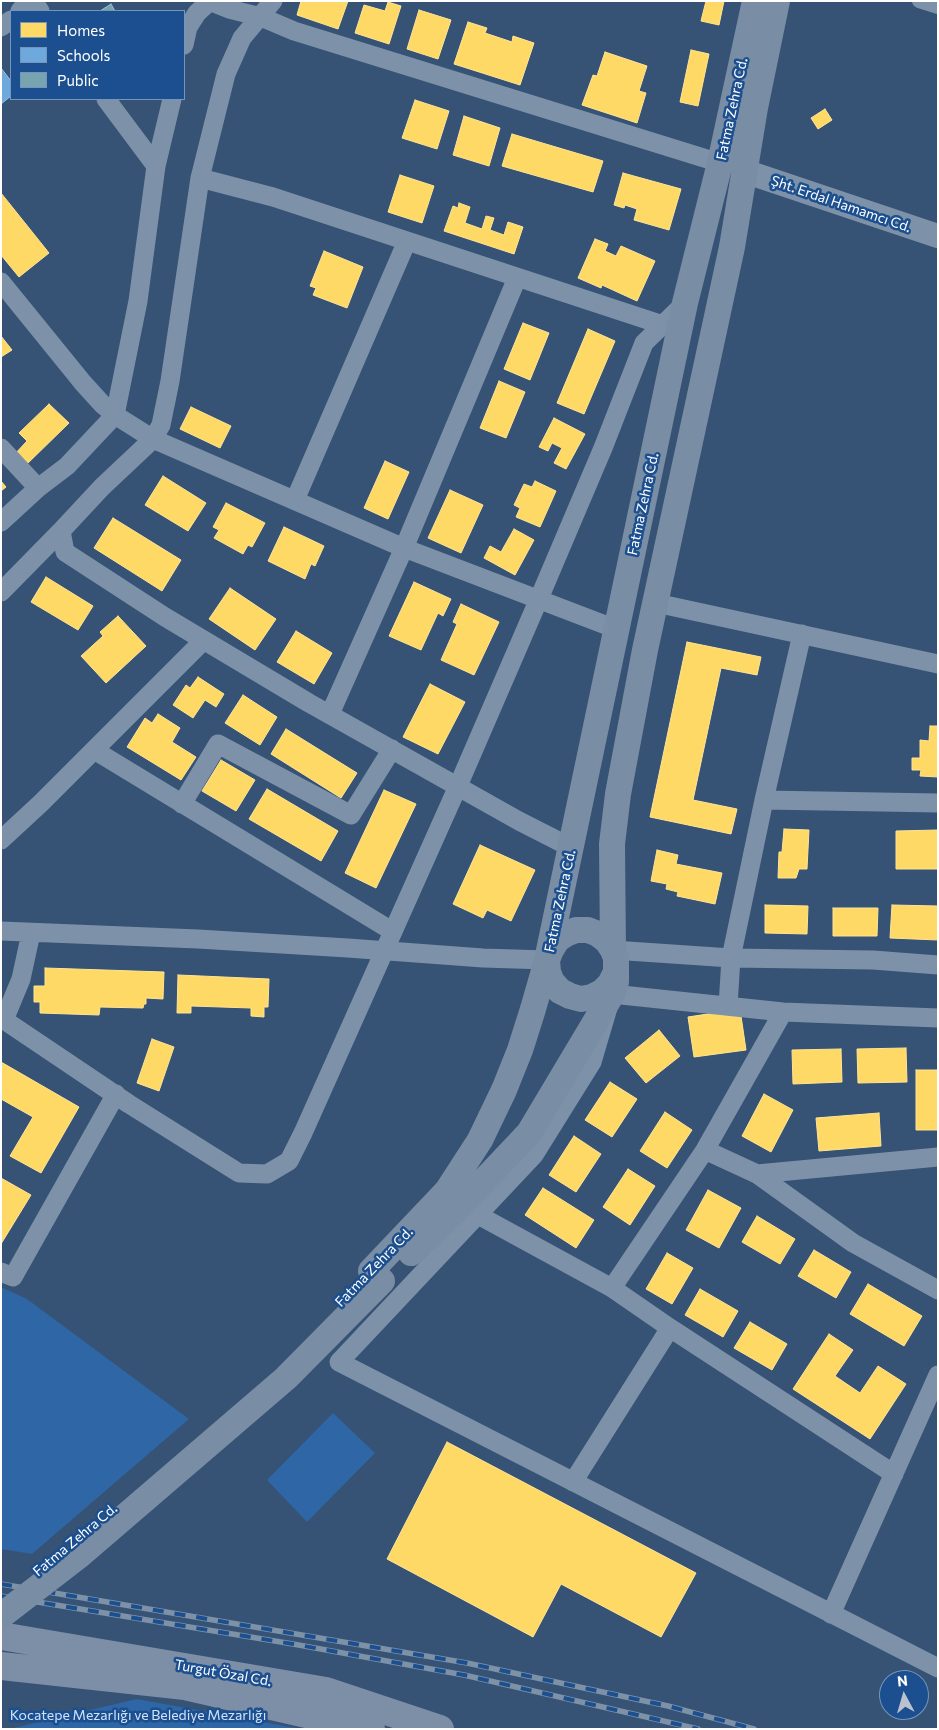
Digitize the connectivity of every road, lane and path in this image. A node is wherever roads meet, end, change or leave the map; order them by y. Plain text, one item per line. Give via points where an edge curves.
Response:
1 (210, 1) edge
2 (273, 1) edge
3 (755, 1) edge
4 (777, 1) edge
5 (919, 1) edge
6 (938, 7) edge
7 (261, 17) junction
8 (185, 40) edge
9 (107, 100) edge
10 (172, 100) edge
11 (156, 166) junction
12 (732, 167) junction
13 (200, 178) junction
14 (938, 236) edge
15 (407, 241) junction
16 (517, 278) junction
17 (3, 286) edge
18 (685, 302) junction
19 (663, 325) junction
20 (115, 415) junction
21 (153, 439) junction
22 (1, 448) edge
23 (38, 488) junction
24 (295, 500) junction
25 (1, 522) edge
26 (61, 531) junction
27 (404, 548) junction
28 (1, 592) edge
29 (538, 601) junction
30 (656, 603) junction
31 (616, 630) junction
32 (802, 634) junction
33 (204, 640) junction
34 (938, 664) edge
35 (330, 714) junction
36 (392, 749) junction
37 (94, 750) junction
38 (458, 786) junction
39 (764, 800) junction
40 (938, 803) edge
41 (182, 804) junction
42 (1, 840) edge
43 (572, 848) junction
44 (1, 931) edge
45 (392, 931) junction
46 (31, 933) junction
47 (384, 950) junction
48 (731, 958) junction
49 (548, 960) junction
50 (938, 965) edge
51 (613, 973) junction
52 (728, 1006) junction
53 (783, 1012) junction
54 (938, 1018) edge
55 (3, 1019) edge
56 (116, 1094) junction
57 (705, 1150) junction
58 (938, 1156) edge
59 (757, 1174) junction
60 (478, 1215) junction
61 (1, 1272) edge
62 (377, 1276) junction
63 (612, 1288) junction
64 (938, 1290) edge
65 (670, 1328) junction
66 (938, 1376) edge
67 (894, 1474) junction
68 (573, 1482) junction
69 (1, 1601) edge
70 (831, 1614) junction
71 (1, 1616) edge
72 (1, 1636) edge
73 (1, 1666) edge
74 (938, 1668) edge
75 (371, 1729) edge
76 (440, 1729) edge

1 - 7 street
1 - 8 street via 188,27
2 - 7 street
3 - 12 main road, Fatma Zehra Cd.
4 - 12 main road, Fatma Zehra Cd. via 759,84
5 - 6 street
7 - 12 street via 294,31
7 - 13 street via 242,38 226,74
9 - 11 street
10 - 11 street
11 - 20 street via 138,301
12 - 14 street, Şht. Erdal Hamamcı Cd.
12 - 18 main road, Fatma Zehra Cd.
12 - 30 main road, Fatma Zehra Cd. via 732,248
13 - 15 street via 273,197
13 - 21 street via 170,381 161,425
15 - 16 street
15 - 24 street
16 - 19 street
16 - 27 street
17 - 20 street via 83,383
18 - 19 street
18 - 31 main road, Fatma Zehra Cd.
19 - 29 street via 644,343
20 - 21 street
20 - 23 street via 67,466
21 - 24 street
21 - 26 street
22 - 23 street
23 - 25 street
24 - 27 street
26 - 28 street
26 - 33 street via 65,552
27 - 29 street
27 - 35 street
29 - 31 street
29 - 38 street
30 - 32 street
30 - 51 main road, Fatma Zehra Cd. via 618,794 612,844
31 - 43 main road, Fatma Zehra Cd.
32 - 34 street
32 - 39 street
33 - 35 street
33 - 37 street
35 - 36 street
36 - 38 street
36 - 41 street via 351,815 218,744
37 - 41 street
37 - 42 street
38 - 43 street
38 - 45 street
39 - 40 street
39 - 48 street
41 - 45 street
43 - 49 main road, Fatma Zehra Cd.
44 - 46 street
45 - 47 street
46 - 47 street
46 - 55 street via 20,978
47 - 49 street
47 - 56 street via 289,1161 267,1174 239,1172
48 - 50 street via 873,960
48 - 51 street
48 - 52 street
49 - 51 main road via 552,982 560,991 581,999 602,992 610,984
49 - 51 main road via 557,940 576,930 588,930 607,941
49 - 62 main road, Fatma Zehra Cd. via 520,1050 480,1140 447,1191
51 - 52 street
51 - 60 street via 592,1062 534,1155
51 - 62 main road, Fatma Zehra Cd. via 529,1133 460,1207
52 - 53 street
53 - 54 street
53 - 57 street
55 - 56 street
56 - 61 street via 13,1277
57 - 59 street
57 - 63 street
58 - 59 street
59 - 64 street via 853,1243
60 - 63 street
60 - 68 street via 339,1362
62 - 69 main road, Fatma Zehra Cd. via 57,1558
62 - 71 main road, Fatma Zehra Cd., bridge via 286,1378 80,1556
63 - 65 street
65 - 67 street
65 - 68 street
66 - 67 street
67 - 70 street
68 - 70 street
70 - 74 street
72 - 76 main road, Turgut Özal Cd. via 326,1691
73 - 75 main road, Turgut Özal Cd. via 186,1686

